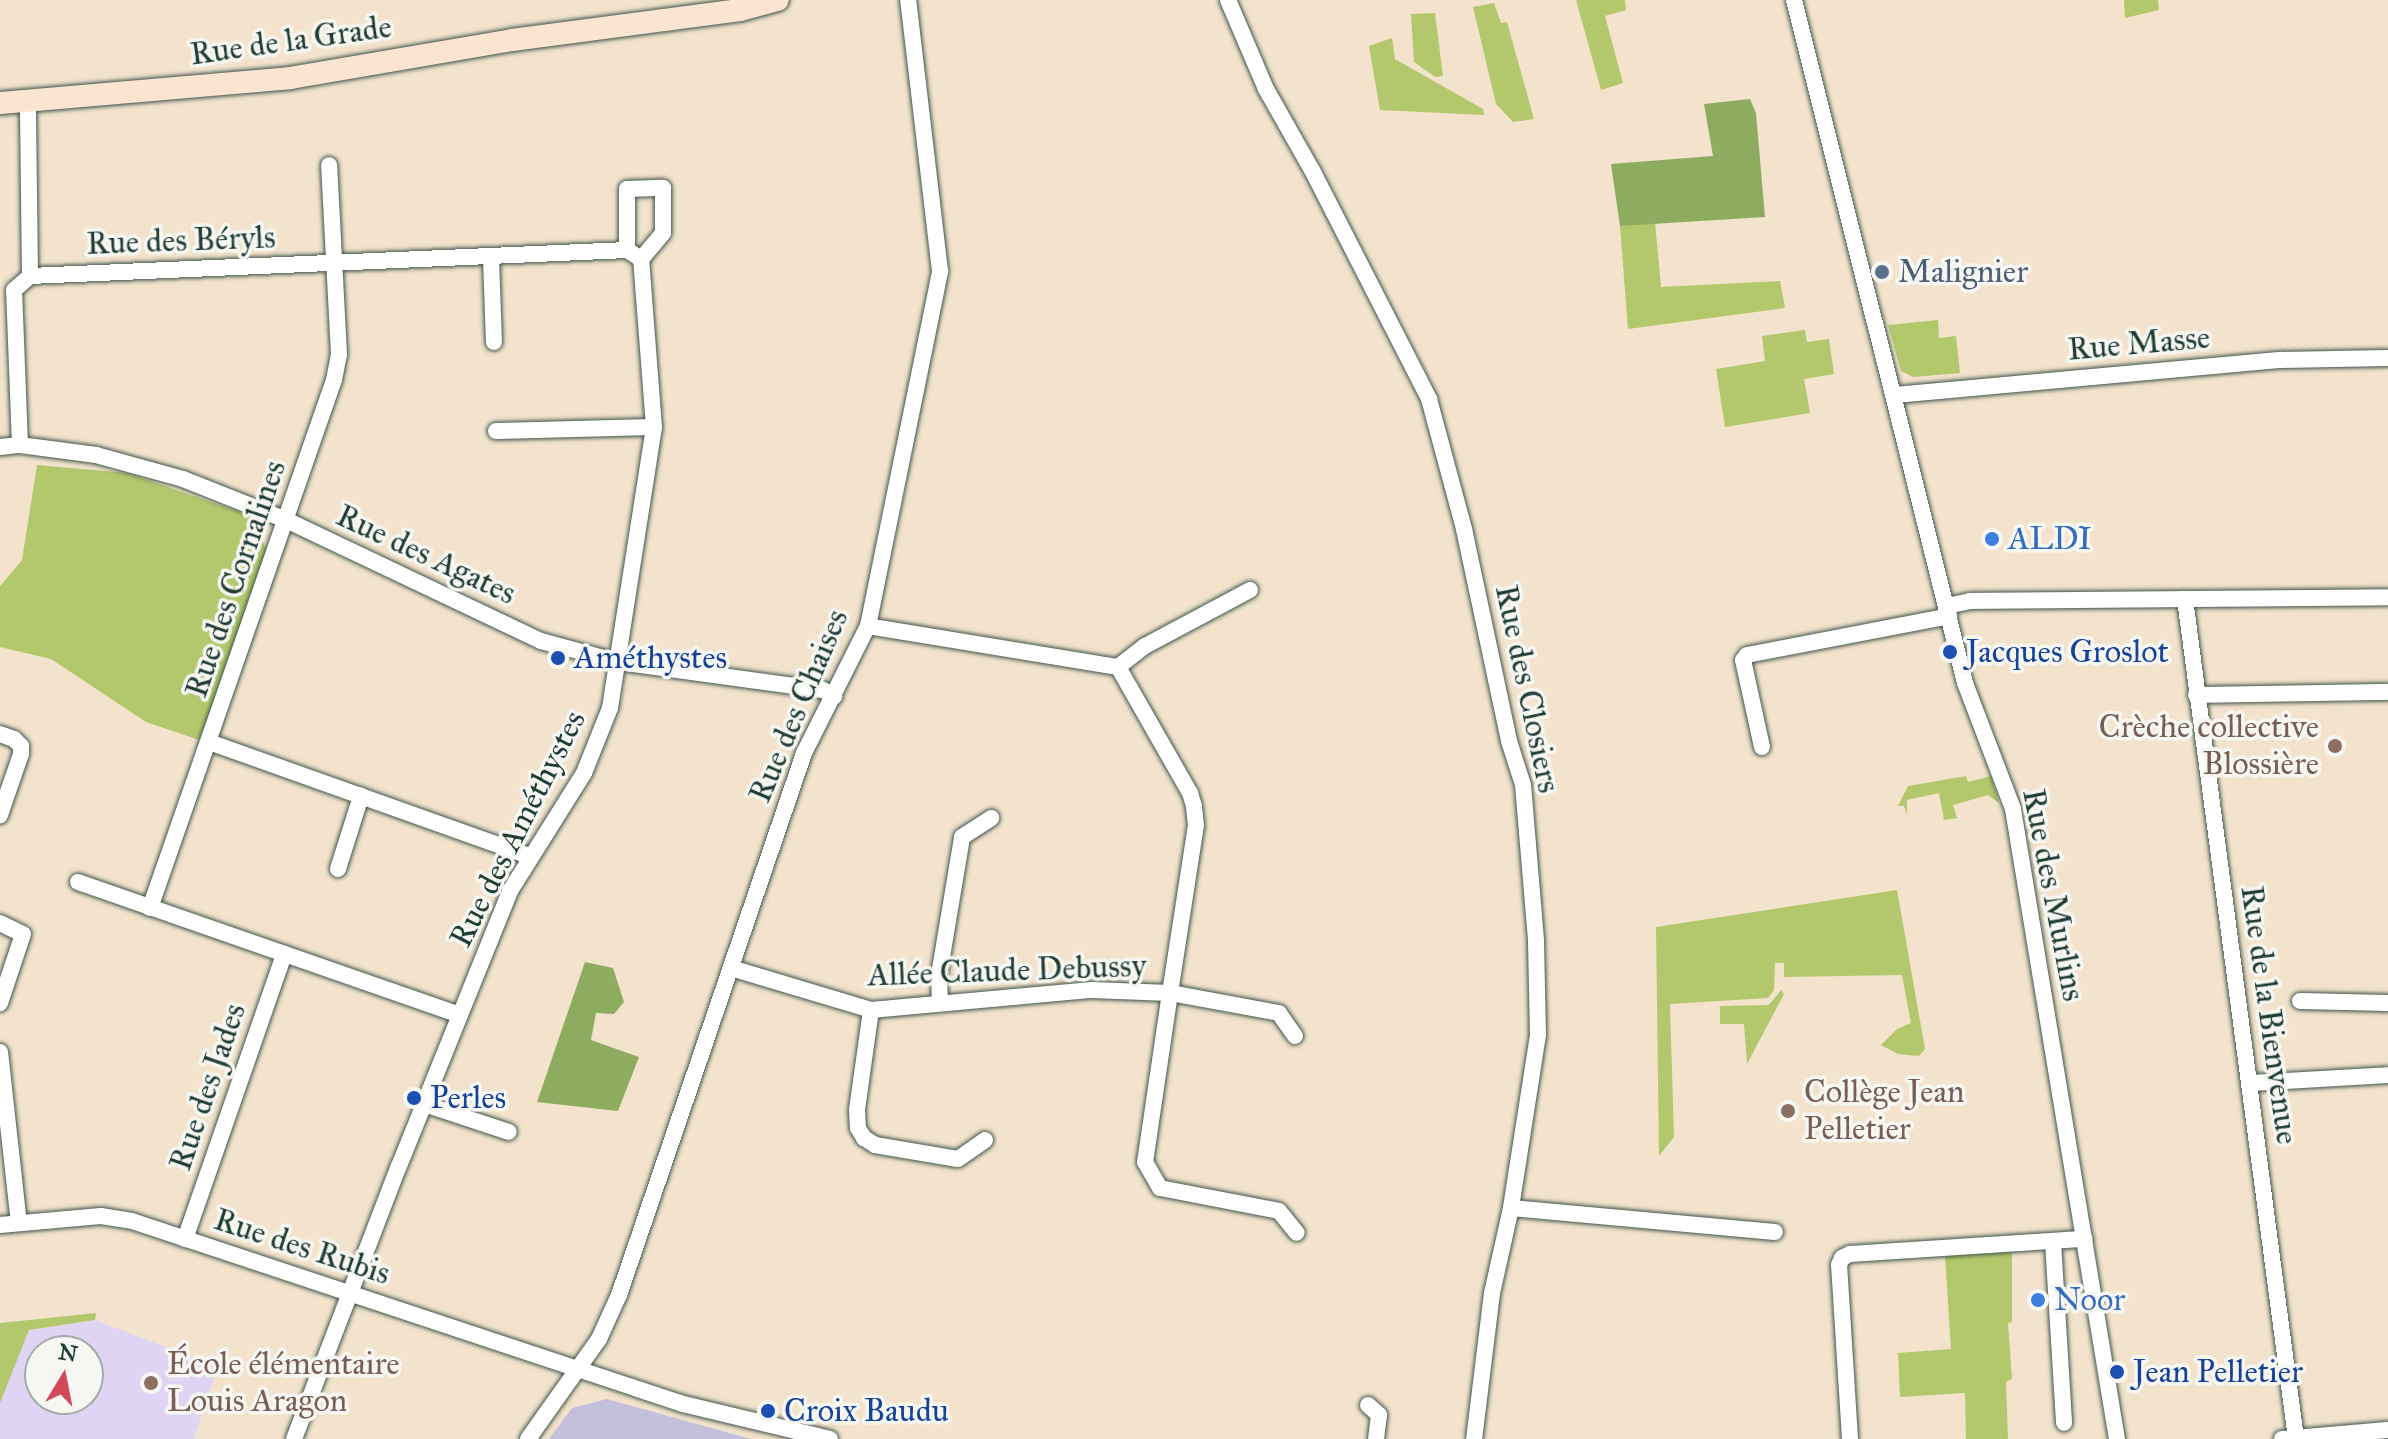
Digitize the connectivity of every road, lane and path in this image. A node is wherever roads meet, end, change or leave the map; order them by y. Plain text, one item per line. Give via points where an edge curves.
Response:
1 (778, 0) edge
2 (908, 0) edge
3 (1228, 0) edge
4 (1794, 0) edge
5 (28, 102) junction
6 (0, 103) edge
7 (329, 165) dead end
8 (634, 254) joint
9 (491, 258) junction
10 (335, 262) junction
11 (30, 276) junction
12 (494, 342) dead end
13 (2388, 358) edge
14 (1895, 395) junction
15 (654, 427) junction
16 (496, 431) dead end
17 (20, 445) junction
18 (0, 447) edge
19 (286, 520) junction
20 (1250, 590) dead end
21 (2388, 597) edge
22 (2185, 599) junction
23 (1948, 611) junction
24 (868, 626) junction
25 (619, 662) junction
26 (1118, 667) junction
27 (2388, 692) edge
28 (2196, 695) junction
29 (834, 696) junction
30 (0, 734) edge
31 (209, 742) junction
32 (1762, 747) dead end
33 (361, 796) junction
34 (0, 815) edge
35 (991, 818) dead end
36 (530, 856) junction
37 (338, 869) dead end
38 (78, 882) dead end
39 (150, 908) junction
40 (0, 923) edge
41 (284, 954) junction
42 (731, 968) junction
43 (1170, 993) junction
44 (2300, 1001) dead end
45 (0, 1003) edge
46 (940, 1003) junction
47 (2388, 1003) edge
48 (871, 1010) junction
49 (459, 1015) junction
50 (1295, 1036) dead end
51 (0, 1052) edge
52 (2388, 1075) edge
53 (2251, 1083) junction
54 (424, 1104) junction
55 (509, 1132) dead end
56 (985, 1140) dead end
57 (1511, 1208) junction
58 (19, 1223) junction
59 (0, 1225) edge
60 (1775, 1232) dead end
61 (1297, 1233) dead end
62 (185, 1239) junction
63 (2085, 1239) junction
64 (2053, 1242) junction
65 (351, 1293) junction
66 (580, 1368) junction
67 (1368, 1405) dead end
68 (2064, 1423) dead end
69 (2388, 1430) edge
70 (294, 1439) edge
71 (528, 1439) edge
72 (830, 1439) edge
73 (1376, 1439) edge
74 (1474, 1439) edge
75 (1850, 1439) edge
76 (2117, 1439) edge
77 (2291, 1439) edge

1 - 5 street, Rue de la Grade via 290,78
2 - 24 street, Rue des Chaises via 940,271
3 - 57 street, Rue des Closiers via 1266,89 1429,399 1464,529 1523,785 1536,941 1538,1035
4 - 14 street, Rue des Murlins
5 - 6 street, Rue de la Grade
5 - 11 street
7 - 10 street
8 - 9 street, Rue des Béryls
8 - 15 street, Rue des Améthystes
9 - 10 street, Rue des Béryls
9 - 12 street
10 - 11 street, Rue des Béryls
10 - 19 street, Rue des Cornalines via 337,367
11 - 17 street via 14,290
13 - 14 street, Rue Masse via 2281,360
14 - 23 street, Rue des Murlins
15 - 16 street
15 - 25 street, Rue des Améthystes
17 - 18 street, Rue des Agates
17 - 19 street, Rue des Agates via 96,455 183,479
19 - 25 street, Rue des Agates via 541,641
19 - 31 street, Rue des Cornalines
20 - 26 street via 1145,646
21 - 22 street
22 - 23 street via 1970,601
22 - 28 street, Rue de la Bienvenue
23 - 32 street via 1747,655 1743,660
23 - 63 street, Rue des Murlins via 1965,683 2013,809
24 - 26 street
24 - 29 street, Rue des Chaises
25 - 29 street, Rue des Agates via 823,690
25 - 36 street, Rue des Améthystes via 610,708 584,773
26 - 43 street, Allée Claude Debussy via 1194,806 1196,826
27 - 28 street
28 - 53 street, Rue de la Bienvenue
29 - 42 street, Rue des Chaises via 804,753
30 - 34 street via 21,746
31 - 33 street
31 - 39 street, Rue des Cornalines
33 - 36 street
33 - 37 street
35 - 46 street via 962,837 939,975
36 - 49 street, Rue des Améthystes
38 - 39 street
39 - 41 street
40 - 45 street via 23,934
41 - 49 street
41 - 62 street, Rue des Jades
42 - 48 street, Allée Claude Debussy
42 - 66 street, Rue des Chaises via 619,1295
43 - 46 street, Allée Claude Debussy via 1092,990
43 - 50 street via 1279,1013
43 - 61 street via 1145,1162 1150,1175 1160,1188 1176,1193 1279,1211
44 - 47 street
46 - 48 street, Allée Claude Debussy
48 - 56 street via 857,1110 864,1138 875,1145 958,1159
49 - 54 street, Rue des Améthystes
51 - 58 street
52 - 53 street
53 - 77 street, Rue de la Bienvenue
54 - 55 street
54 - 65 street, Rue des Améthystes
57 - 60 street
57 - 74 street, Rue des Closiers via 1492,1293
58 - 59 street, Rue des Rubis
58 - 62 street, Rue des Rubis via 101,1216
62 - 65 street, Rue des Rubis
63 - 64 street
63 - 76 street, Rue des Murlins
64 - 68 street
64 - 75 street via 1842,1258
65 - 66 street, Rue des Rubis
65 - 70 street, Rue des Améthystes
66 - 71 street, Rue des Chaises
66 - 72 street, Rue des Rubis via 683,1404
67 - 73 street via 1379,1415
69 - 77 street

